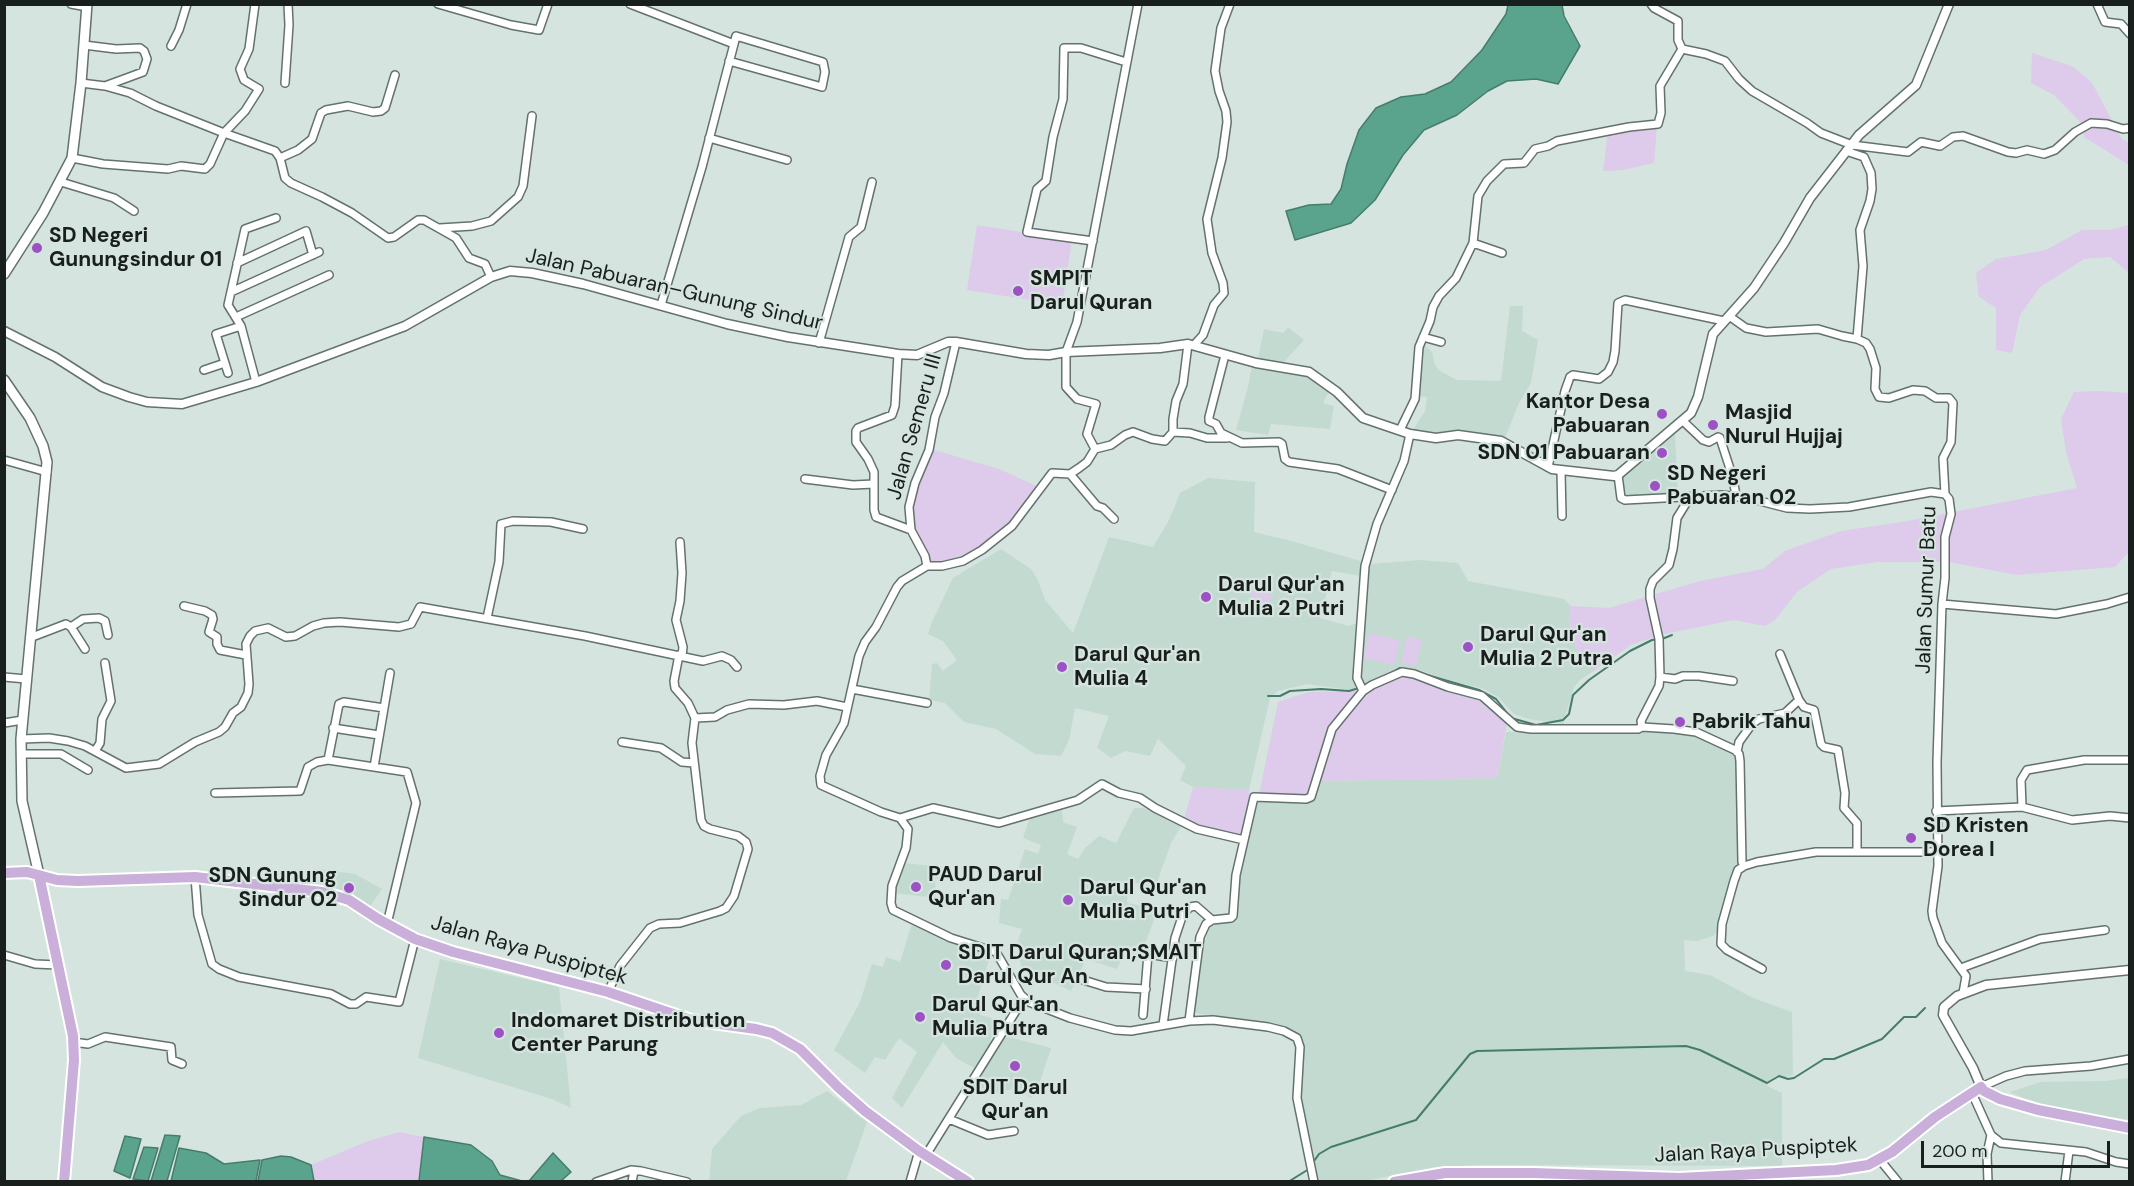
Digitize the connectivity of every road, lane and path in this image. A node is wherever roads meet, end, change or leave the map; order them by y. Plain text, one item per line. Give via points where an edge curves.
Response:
1 (71, 4) edge
2 (187, 4) edge
3 (255, 4) edge
4 (288, 4) edge
5 (438, 4) edge
6 (548, 4) edge
7 (630, 4) edge
8 (1138, 4) edge
9 (1230, 4) edge
10 (1651, 4) edge
11 (1949, 4) edge
12 (2097, 4) edge
13 (87, 6) edge
14 (2130, 34) edge
15 (734, 44) junction
16 (84, 45) junction
17 (171, 46) dead end
18 (1682, 49) junction
19 (729, 61) junction
20 (1126, 62) junction
21 (395, 75) dead end
22 (81, 83) junction
23 (285, 83) dead end
24 (105, 86) junction
25 (532, 116) dead end
26 (2130, 128) edge
27 (224, 133) junction
28 (709, 138) junction
29 (1849, 148) junction
30 (72, 158) junction
31 (280, 158) junction
32 (788, 160) dead end
33 (61, 182) junction
34 (872, 182) dead end
35 (134, 211) dead end
36 (276, 218) dead end
37 (437, 228) junction
38 (1093, 241) junction
39 (1473, 243) junction
40 (1502, 252) dead end
41 (4, 257) edge
42 (15, 260) junction
43 (237, 263) junction
44 (4, 274) edge
45 (329, 275) dead end
46 (491, 276) junction
47 (231, 292) junction
48 (661, 305) junction
49 (236, 317) junction
50 (1726, 318) junction
51 (241, 326) junction
52 (4, 332) edge
53 (1423, 337) junction
54 (1857, 339) junction
55 (956, 342) junction
56 (1442, 342) dead end
57 (819, 343) junction
58 (1191, 344) junction
59 (1066, 352) junction
60 (898, 354) junction
61 (1225, 355) junction
62 (225, 363) junction
63 (204, 370) dead end
64 (228, 373) dead end
65 (4, 380) edge
66 (256, 382) junction
67 (1683, 421) junction
68 (1400, 430) junction
69 (1173, 432) junction
70 (1410, 434) junction
71 (1229, 438) junction
72 (1095, 449) junction
73 (4, 460) edge
74 (1548, 467) junction
75 (1561, 471) junction
76 (47, 472) junction
77 (1070, 474) junction
78 (1618, 475) junction
79 (805, 479) dead end
80 (874, 484) junction
81 (1392, 490) junction
82 (1945, 494) junction
83 (1736, 496) junction
84 (1690, 497) junction
85 (1562, 516) dead end
86 (1114, 519) dead end
87 (583, 530) dead end
88 (910, 530) junction
89 (680, 543) dead end
90 (927, 566) junction
91 (2130, 597) edge
92 (1942, 604) junction
93 (184, 606) dead end
94 (487, 618) junction
95 (71, 627) junction
96 (108, 635) dead end
97 (32, 637) junction
98 (85, 649) dead end
99 (1780, 654) dead end
100 (246, 655) junction
101 (680, 656) junction
102 (105, 663) dead end
103 (737, 666) dead end
104 (390, 673) dead end
105 (4, 677) edge
106 (1660, 677) junction
107 (26, 679) junction
108 (1733, 681) dead end
109 (1362, 688) junction
110 (852, 689) junction
111 (1799, 700) junction
112 (927, 703) dead end
113 (847, 707) junction
114 (384, 708) junction
115 (695, 718) junction
116 (23, 720) junction
117 (4, 723) edge
118 (1642, 727) junction
119 (333, 728) junction
120 (379, 735) junction
121 (21, 739) junction
122 (622, 742) dead end
123 (95, 751) junction
124 (1737, 752) junction
125 (21, 754) junction
126 (328, 760) junction
127 (2130, 760) edge
128 (694, 763) junction
129 (374, 767) junction
130 (88, 770) dead end
131 (215, 793) dead end
132 (2022, 807) junction
133 (1936, 811) junction
134 (900, 818) junction
135 (2130, 818) edge
136 (1244, 840) junction
137 (1857, 852) junction
138 (1937, 852) junction
139 (1744, 866) junction
140 (4, 873) edge
141 (39, 875) junction
142 (195, 877) junction
143 (1212, 920) junction
144 (387, 924) junction
145 (2105, 930) dead end
146 (415, 939) junction
147 (4, 955) edge
148 (1173, 958) junction
149 (58, 965) junction
150 (1961, 968) junction
151 (1762, 969) dead end
152 (2130, 970) edge
153 (1080, 979) dead end
154 (1146, 989) junction
155 (608, 992) junction
156 (1963, 993) junction
157 (1024, 999) junction
158 (1143, 1015) dead end
159 (1189, 1021) junction
160 (1163, 1025) junction
161 (74, 1042) junction
162 (2130, 1059) edge
163 (182, 1064) dead end
164 (1977, 1090) junction
165 (949, 1119) junction
166 (2130, 1128) edge
167 (1014, 1131) dead end
168 (1992, 1135) junction
169 (2069, 1151) junction
170 (923, 1153) junction
171 (1880, 1160) junction
172 (2130, 1164) edge
173 (634, 1171) junction
174 (1796, 1177) edge
175 (1576, 1179) edge
176 (1649, 1179) edge
177 (1699, 1179) edge
178 (605, 1180) edge
179 (64, 1182) edge
180 (596, 1182) edge
181 (632, 1182) edge
182 (687, 1182) edge
183 (910, 1182) edge
184 (968, 1182) edge
185 (1314, 1182) edge
186 (1394, 1182) edge
187 (1899, 1182) edge
188 (1988, 1182) edge
189 (2065, 1182) edge

1 - 13 street
2 - 17 street
3 - 27 street via 249,49 240,69 244,80 259,89
4 - 23 street
5 - 6 street via 539,30
7 - 15 street
8 - 20 street
9 - 58 street via 1221,28 1215,71 1227,122 1207,219 1224,293 1214,305 1203,335
10 - 18 street via 1678,21
11 - 29 street via 1916,86
12 - 14 street via 2105,22 2121,24
13 - 16 main road
15 - 19 street
15 - 19 street via 736,36 823,62 822,87
16 - 22 main road
16 - 24 street via 144,51 147,58 143,72
18 - 29 street via 1725,61 1752,91
18 - 39 street via 1660,86 1658,124 1557,141 1535,149 1524,163 1504,164 1478,196
19 - 28 street
20 - 38 street
20 - 38 street via 1081,48 1064,48 1063,99 1046,181 1037,189 1027,232
21 - 31 street via 385,108 373,112 348,106 326,110 321,113 312,139
22 - 24 street
22 - 30 main road
24 - 27 street
25 - 37 street via 523,186 518,197 491,221
26 - 29 street via 2091,123 2044,154 2027,150 2008,152 1963,136 1953,137 1940,146 1921,142 1908,152
27 - 30 street via 205,169 168,169
27 - 31 street via 262,145
28 - 32 street
28 - 48 street
29 - 50 street via 1810,198 1754,288
29 - 54 street via 1864,157 1872,181 1860,230 1863,266
30 - 33 main road
31 - 37 street via 285,178 291,183 352,213 388,238 418,220
33 - 35 street via 114,198
33 - 42 main road
34 - 57 street via 861,227 849,237
36 - 43 street via 245,229
37 - 46 street via 456,238 469,258 485,264
38 - 59 street via 1077,322
39 - 40 street
39 - 53 street via 1456,278 1435,301
41 - 42 street
42 - 44 main road
43 - 47 street
43 - 47 street via 306,231 316,254
45 - 49 street
46 - 48 street, Jalan Pabuaran–Gunung Sindur via 532,273
46 - 66 street, Jalan Pabuaran–Gunung Sindur via 405,326
47 - 49 street via 228,305
48 - 57 street, Jalan Pabuaran–Gunung Sindur via 727,324
49 - 51 street
50 - 54 street via 1766,332 1818,328
50 - 67 street via 1713,334 1698,397
50 - 74 street via 1624,300 1618,303 1615,351 1608,372 1599,379 1573,375 1569,378
51 - 62 street via 216,334
51 - 66 street
52 - 66 street, Jalan Pabuaran–Gunung Sindur via 55,357 102,387 147,402 182,404
53 - 56 street
53 - 68 street via 1415,399
54 - 82 street via 1870,350 1879,397 1913,390 1953,403 1951,442 1943,458
55 - 59 street, Jalan Pabuaran–Gunung Sindur via 1026,354
55 - 60 street, Jalan Pabuaran–Gunung Sindur via 917,355
55 - 88 street, Jalan Semeru III via 929,450 911,496
57 - 60 street, Jalan Pabuaran–Gunung Sindur
58 - 59 street, Jalan Pabuaran–Gunung Sindur
58 - 61 street, Jalan Pabuaran–Gunung Sindur
58 - 69 street via 1176,401
59 - 72 street via 1066,387 1077,399 1096,404 1087,434
60 - 80 street via 892,415 856,431 856,442 874,472
61 - 68 street, Jalan Pabuaran–Gunung Sindur via 1309,372 1364,418
61 - 71 street via 1209,421
62 - 63 street
62 - 64 street
65 - 76 main road via 39,436
67 - 78 street
67 - 83 street via 1703,440 1720,437
68 - 70 street, Jalan Pabuaran–Gunung Sindur
69 - 71 street
69 - 72 street via 1165,441 1133,432
70 - 74 street, Jalan Pabuaran–Gunung Sindur via 1502,441
70 - 81 street
71 - 81 street via 1242,443 1279,442 1289,462 1338,469
72 - 77 street via 1087,462
73 - 76 street
74 - 75 street, Jalan Pabuaran–Gunung Sindur
75 - 78 street, Jalan Pabuaran–Gunung Sindur
75 - 85 street
76 - 97 main road
77 - 86 street via 1097,506
77 - 90 street via 1052,474 1012,526 982,550 963,561
78 - 84 street, Jalan Sumur Batu via 1623,500
79 - 80 street via 853,486
80 - 88 street via 876,517
81 - 109 street via 1365,566 1357,678
82 - 83 street, Jalan Sumur Batu via 1924,492 1849,507 1810,509
82 - 92 street, Jalan Sumur Batu via 1951,514 1945,537
83 - 84 street, Jalan Sumur Batu
84 - 106 street via 1677,518 1669,565 1650,589 1659,640
87 - 94 street via 543,521 501,524 499,562
88 - 90 street, Jalan Semeru III
89 - 101 street via 682,573 676,620 683,647
90 - 110 street via 897,587 859,656
91 - 92 street via 2056,614
92 - 133 street, Jalan Sumur Batu
93 - 100 street via 212,615 209,632 218,637 220,650
94 - 100 street via 420,607 411,624 399,627 324,623 286,637 262,628 247,640
94 - 101 street
95 - 96 street via 83,619 99,618 105,621
95 - 97 street via 66,624
95 - 98 street
97 - 107 main road
99 - 111 street
100 - 123 street via 248,693 219,732 152,766 126,768
101 - 103 street via 703,661 722,656
101 - 115 street via 675,688
102 - 123 street via 111,701 102,719 100,743
104 - 114 street
105 - 107 street
106 - 108 street via 1699,676
106 - 118 street
107 - 116 main road
109 - 118 street via 1402,672 1482,696 1517,726
109 - 136 street via 1332,729 1311,797 1254,797
110 - 112 street
110 - 113 street
111 - 124 street via 1785,713 1752,724
111 - 137 street via 1804,707 1814,710 1821,744 1838,750 1846,812 1857,823
113 - 115 street via 818,701 749,704 715,717
113 - 134 street via 844,723 826,755 821,785
114 - 119 street via 341,702
114 - 120 street
115 - 128 street
116 - 117 street
116 - 121 main road
118 - 124 street via 1696,732
119 - 120 street
119 - 126 street
120 - 129 street
121 - 123 street via 68,741
121 - 125 main road
122 - 128 street via 661,748 682,762
124 - 139 street
125 - 130 street via 61,754
125 - 141 main road via 22,801
126 - 129 street
126 - 131 street via 308,767 300,791
127 - 132 street via 2084,760 2027,770 2021,780
128 - 155 street via 702,824 710,830 738,836 748,845 734,896 720,911 650,928 620,966
129 - 144 street via 407,772 416,803
132 - 133 street
132 - 135 street via 2072,820
133 - 138 street, Jalan Sumur Batu
134 - 136 street via 933,808 999,823 1078,800 1102,784 1140,798 1197,829
134 - 157 street via 908,829 908,840 892,886 893,910 951,938 996,952
136 - 143 street via 1234,888 1233,916
137 - 138 street
137 - 139 street via 1816,852
138 - 150 street, Jalan Sumur Batu via 1933,918 1942,943
139 - 151 street via 1734,881 1722,924 1721,944
140 - 141 main road, Jalan Raya Puspiptek
141 - 142 main road, Jalan Raya Puspiptek via 78,881
141 - 149 main road
142 - 144 main road, Jalan Raya Puspiptek via 336,895
142 - 146 street via 198,915 212,964 240,977 331,994 350,1005 366,997 399,1002
143 - 148 street via 1196,906 1185,910
143 - 159 street via 1200,937
144 - 146 main road, Jalan Raya Puspiptek
145 - 150 street via 2040,939
146 - 155 main road, Jalan Raya Puspiptek
147 - 149 street via 35,964
148 - 154 street via 1148,954
148 - 160 street
149 - 161 main road
150 - 156 street via 1967,978
152 - 156 street via 1986,985
153 - 154 street via 1106,987
154 - 158 street
155 - 170 main road, Jalan Raya Puspiptek via 692,1020 780,1036 800,1049 865,1111
156 - 164 street via 1944,1007 1943,1014 1973,1068
157 - 160 street via 1070,1018 1115,1030
157 - 165 street
159 - 160 street
159 - 185 street via 1238,1022 1284,1031 1297,1038 1297,1098
161 - 163 street via 88,1044 105,1037 171,1047 172,1060
161 - 179 main road
162 - 164 street, Jalan Raya Puspiptek via 2025,1071
164 - 166 main road via 2038,1110
164 - 168 street
164 - 171 main road, Jalan Raya Puspiptek
165 - 167 street via 988,1135
165 - 170 street
168 - 169 street via 2001,1143
168 - 188 street via 1987,1154
169 - 172 street
169 - 189 street
170 - 183 street
170 - 184 main road, Jalan Raya Puspiptek
171 - 174 main road, Jalan Raya Puspiptek
171 - 187 street
173 - 178 street
173 - 181 street
173 - 182 street
174 - 177 main road, Jalan Raya Puspiptek
175 - 176 main road, Jalan Raya Puspiptek
175 - 186 main road, Jalan Raya Puspiptek via 1534,1173 1445,1173
176 - 177 main road, Jalan Raya Puspiptek
178 - 180 street

